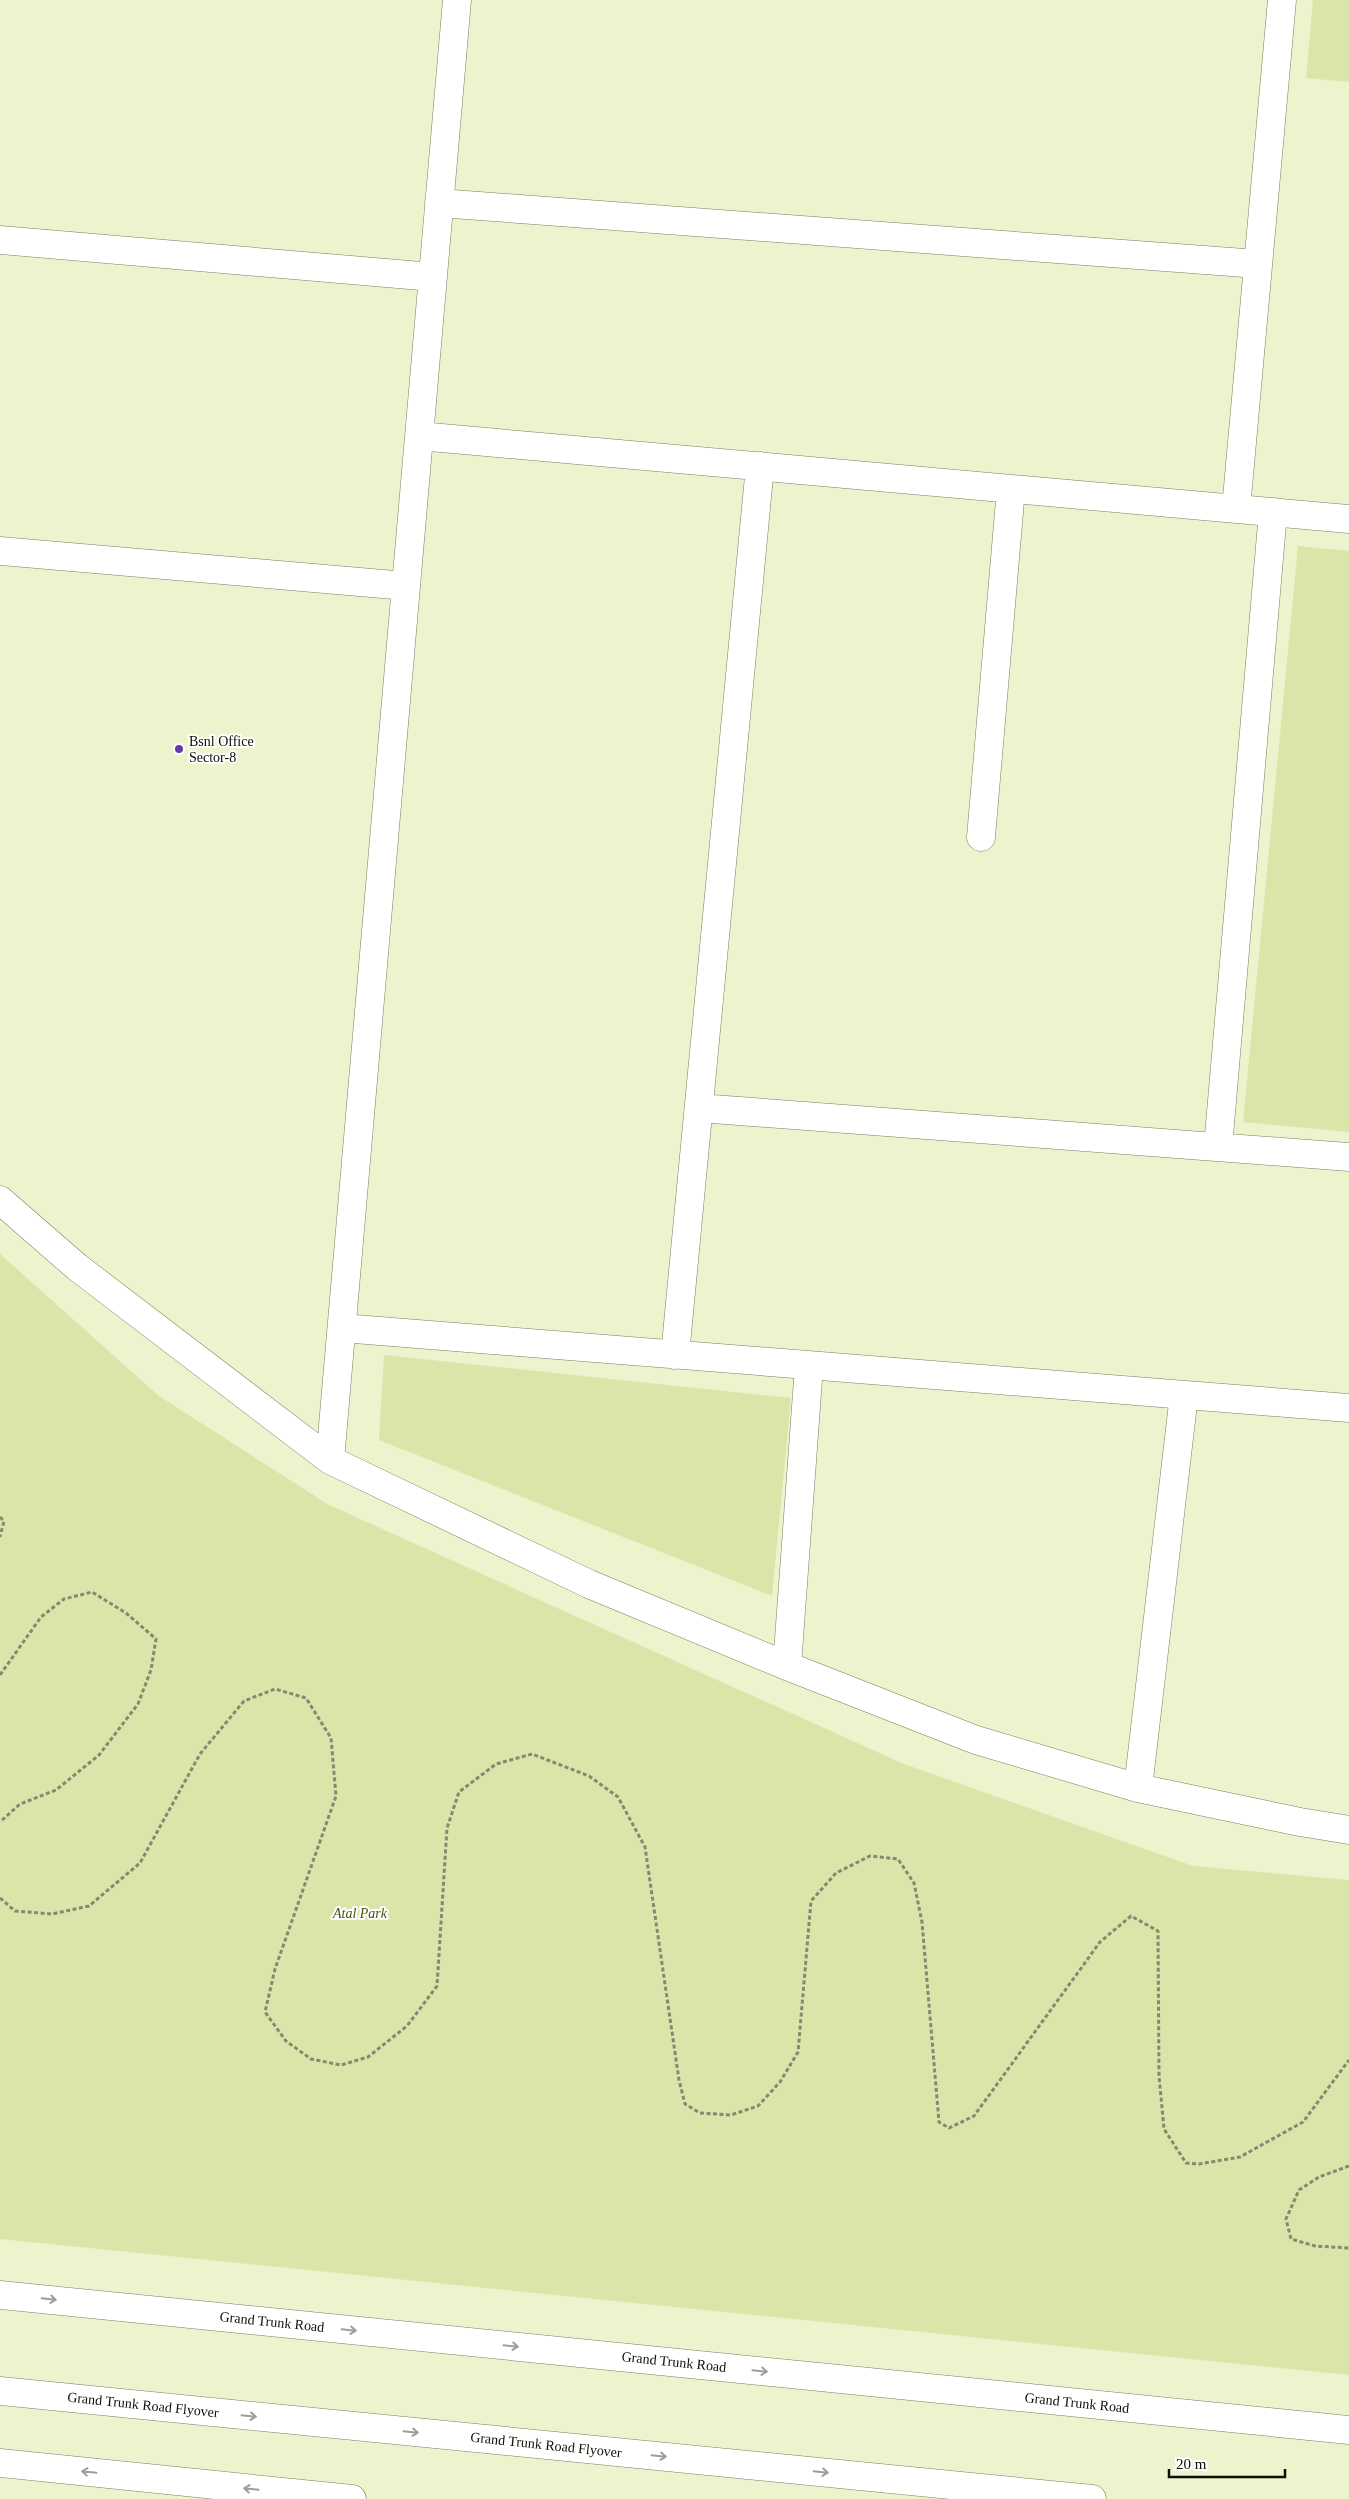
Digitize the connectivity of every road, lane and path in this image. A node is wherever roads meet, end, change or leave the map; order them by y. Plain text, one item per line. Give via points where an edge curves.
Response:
1 (457, 0) edge
2 (1282, 0) edge
3 (439, 203) junction
4 (0, 240) edge
5 (1258, 264) junction
6 (433, 277) junction
7 (419, 436) junction
8 (760, 466) junction
9 (1011, 489) junction
10 (1236, 508) junction
11 (1273, 512) junction
12 (1349, 519) edge
13 (0, 551) edge
14 (406, 586) junction
15 (981, 837) dead end
16 (699, 1108) junction
17 (1218, 1147) junction
18 (1349, 1157) edge
19 (0, 1200) edge
20 (342, 1328) junction
21 (675, 1355) junction
22 (809, 1366) junction
23 (1184, 1395) junction
24 (1349, 1408) edge
25 (330, 1460) junction
26 (0, 1517) edge
27 (0, 1536) edge
28 (787, 1666) junction
29 (0, 1675) edge
30 (1138, 1788) junction
31 (0, 1822) edge
32 (1349, 1830) edge
33 (0, 1898) edge
34 (1349, 2060) edge
35 (1349, 2166) edge
36 (1349, 2248) edge
37 (0, 2295) edge
38 (4, 2392) edge
39 (1349, 2430) edge
40 (1, 2463) edge
41 (352, 2499) edge
42 (1092, 2499) edge

1 - 3 main road
2 - 5 main road
3 - 5 main road
3 - 6 main road
4 - 6 main road
5 - 10 main road
6 - 7 main road
7 - 8 main road
7 - 14 main road
8 - 9 main road
8 - 16 main road
9 - 10 main road
9 - 15 main road
10 - 11 main road
11 - 12 main road
11 - 17 main road
13 - 14 main road
14 - 20 main road
16 - 17 main road
16 - 21 main road
17 - 18 main road
19 - 25 main road via 77,1267
20 - 21 main road
20 - 25 main road
21 - 22 main road
22 - 23 main road
22 - 28 main road
23 - 24 main road
23 - 30 main road
25 - 28 main road via 590,1584
26 - 27 path via 4,1521
28 - 30 main road via 976,1740
29 - 31 path via 41,1617 64,1599 92,1592 156,1639 151,1670 138,1704 99,1755 56,1790 20,1804
30 - 32 main road
33 - 34 path via 15,1911 52,1914 89,1906 140,1862 200,1754 244,1701 275,1689 306,1698 331,1738 336,1796 275,1968 265,2012 286,2041 311,2059 341,2065 368,2057 407,2026 437,1986 447,1828 459,1792 496,1764 532,1754 590,1776 618,1798 645,1847 679,2080 685,2104 700,2113 731,2116 758,2106 780,2082 798,2052 811,1901 836,1873 870,1856 898,1859 914,1883 922,1922 939,2122 949,2128 974,2116 1100,1942 1131,1916 1158,1931 1159,2076 1164,2129 1186,2163 1240,2157 1303,2122
35 - 36 path via 1319,2177 1299,2190 1286,2219 1291,2240 1315,2246
37 -> 39 main road, Grand Trunk Road
38 -> 42 main road, Grand Trunk Road Flyover
41 -> 40 main road

